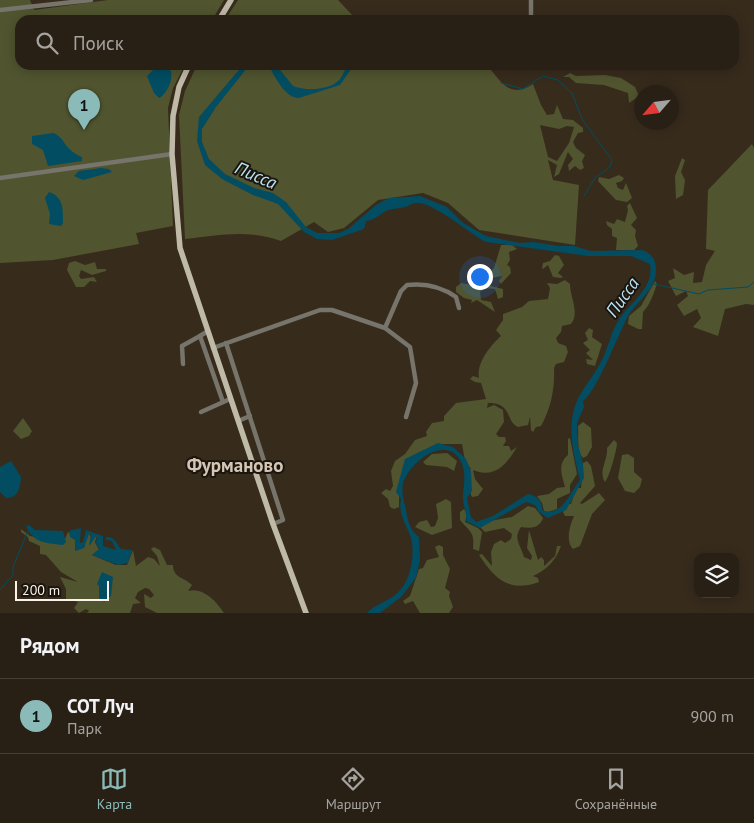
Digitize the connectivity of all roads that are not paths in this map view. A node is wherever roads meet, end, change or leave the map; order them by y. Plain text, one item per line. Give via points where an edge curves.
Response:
1 (91, 0) edge
2 (231, 0) edge
3 (531, 0) edge
4 (42, 2) edge
5 (0, 10) edge
6 (222, 15) edge
7 (531, 15) edge
8 (187, 70) edge
9 (172, 154) junction
10 (0, 178) edge
11 (459, 308) dead end
12 (385, 328) junction
13 (208, 331) junction
14 (200, 336) junction
15 (226, 344) junction
16 (213, 348) junction
17 (183, 364) dead end
18 (230, 399) junction
19 (223, 402) junction
20 (201, 412) dead end
21 (250, 416) junction
22 (406, 417) dead end
23 (238, 421) junction
24 (273, 524) junction
25 (306, 613) edge

1 - 4 street
2 - 6 main road
3 - 7 street
4 - 5 street
8 - 9 main road via 174,106
9 - 10 street
9 - 13 main road via 180,248
11 - 12 street via 456,296 450,293 433,286 407,284
12 - 15 street via 332,310 320,310
12 - 22 street via 410,347 416,383
13 - 14 street
13 - 16 main road
14 - 17 street via 182,346
14 - 19 street
15 - 16 street
15 - 21 street
16 - 18 main road
18 - 19 street
18 - 23 main road
19 - 20 street
21 - 23 street
21 - 24 street via 283,520
23 - 24 main road
24 - 25 main road

